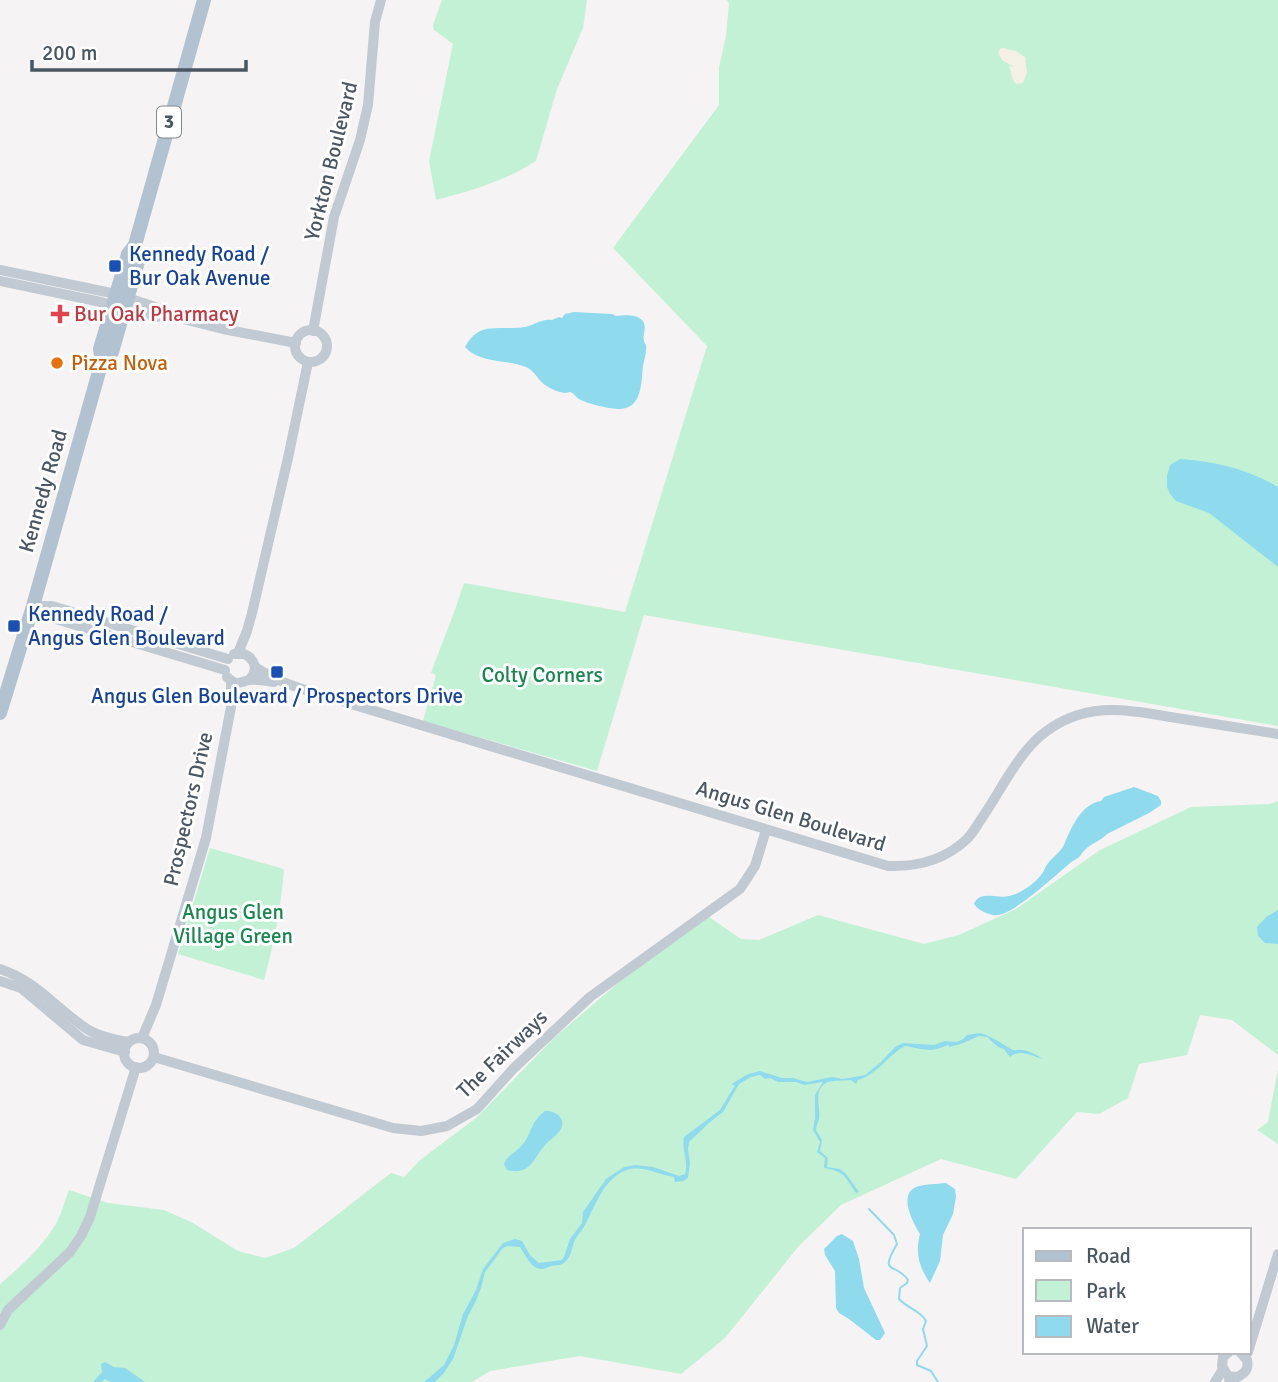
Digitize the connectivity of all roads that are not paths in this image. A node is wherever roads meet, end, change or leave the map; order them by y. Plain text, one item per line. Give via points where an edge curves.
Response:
1 (204, 0) edge
2 (381, 0) edge
3 (0, 270) edge
4 (0, 281) edge
5 (121, 301) junction
6 (313, 331) junction
7 (296, 343) junction
8 (307, 362) junction
9 (33, 606) junction
10 (239, 661) junction
11 (241, 682) junction
12 (284, 683) junction
13 (0, 713) edge
14 (1278, 734) edge
15 (766, 830) junction
16 (0, 969) edge
17 (0, 981) edge
18 (142, 1038) junction
19 (127, 1047) junction
20 (154, 1057) junction
21 (136, 1067) junction
22 (1278, 1254) edge
23 (1258, 1319) junction
24 (0, 1325) edge
25 (1250, 1329) edge
26 (1250, 1342) edge
27 (1227, 1354) edge
28 (1246, 1354) edge
29 (1223, 1369) junction
30 (1233, 1380) edge
31 (1215, 1382) edge

1 - 5 main road, Kennedy Road / 3 via 135,245 139,258
2 - 6 street, Yorkton Boulevard via 368,105 334,217
3 - 5 street
4 - 5 street
5 - 7 street
5 - 9 main road, Kennedy Road / 3 via 100,349 102,361
6 - 7 street via 304,332
6 - 8 street via 324,337 327,349 318,361
7 - 8 street via 299,357
8 - 10 street
9 - 10 street, Angus Glen Boulevard via 52,606
9 - 13 main road, Kennedy Road / 3
10 - 11 street via 227,676
10 - 11 street via 255,673
10 - 12 street, Angus Glen Boulevard
11 - 12 street, Angus Glen Boulevard
11 - 18 street, Prospectors Drive via 231,706 206,838
12 - 15 street, Angus Glen Boulevard
14 - 15 street, Angus Glen Boulevard via 1127,711 1078,715 1044,732 1025,750 968,838 944,856 922,864 881,864
15 - 20 street, The Fairways via 755,866 740,889 590,997 477,1109 447,1126 421,1131 393,1128
16 - 19 street via 27,981 89,1030
17 - 19 street via 21,988 83,1040
18 - 19 street
18 - 20 street via 153,1046
19 - 21 street via 126,1059
20 - 21 street via 148,1065
21 - 24 street via 81,1236 8,1310
22 - 23 street
23 - 25 street
23 - 26 street
27 - 29 street
28 - 30 street via 1247,1369
29 - 30 street
29 - 31 street

